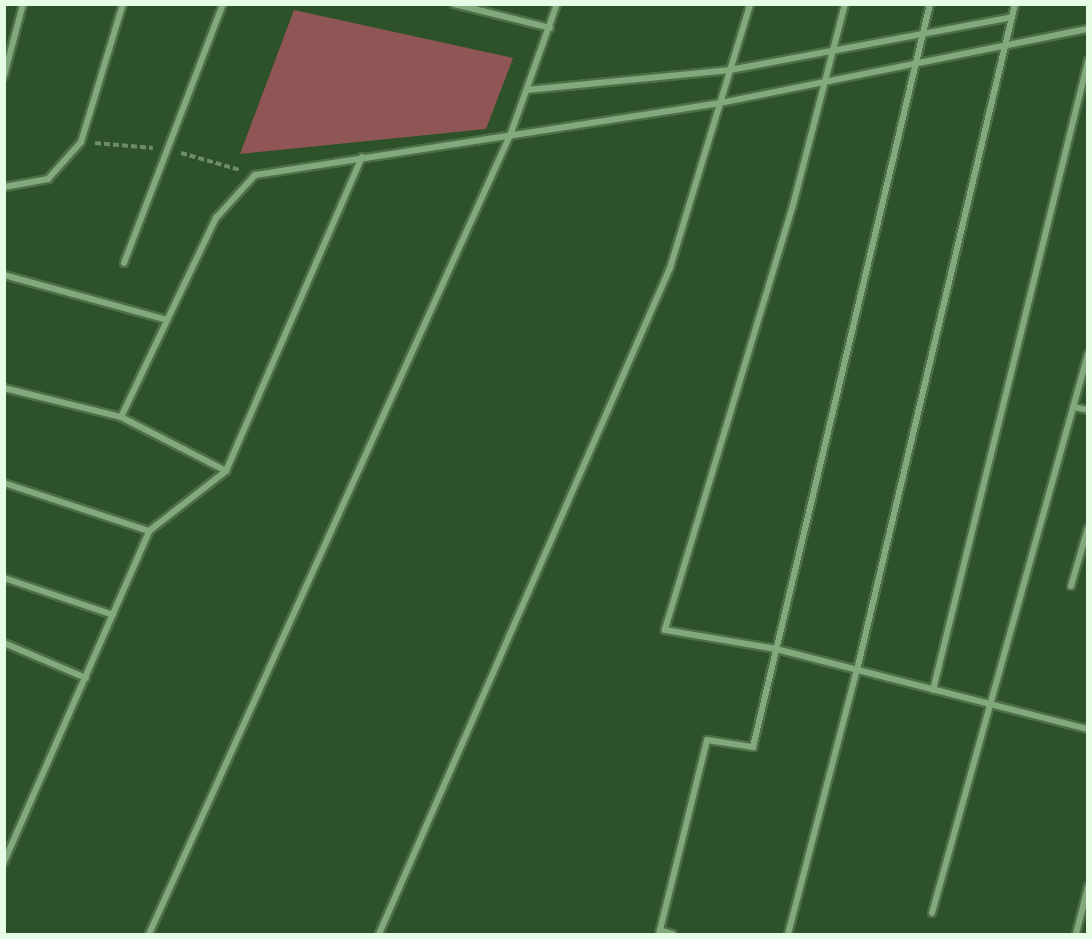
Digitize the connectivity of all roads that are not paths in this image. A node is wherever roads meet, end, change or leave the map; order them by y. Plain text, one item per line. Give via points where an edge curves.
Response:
1 (23, 4) edge
2 (123, 4) edge
3 (223, 4) edge
4 (454, 4) edge
5 (557, 4) edge
6 (750, 4) edge
7 (845, 4) edge
8 (930, 4) edge
9 (1015, 4) edge
10 (1012, 17) junction
11 (550, 28) junction
12 (1088, 29) edge
13 (921, 38) junction
14 (1002, 49) junction
15 (832, 51) junction
16 (1088, 61) edge
17 (912, 67) junction
18 (730, 70) junction
19 (4, 76) edge
20 (824, 85) junction
21 (527, 90) junction
22 (720, 104) junction
23 (511, 133) junction
24 (362, 157) junction
25 (4, 187) edge
26 (124, 263) dead end
27 (4, 275) edge
28 (167, 320) junction
29 (1088, 354) edge
30 (4, 388) edge
31 (1073, 407) junction
32 (1088, 410) edge
33 (121, 417) junction
34 (226, 471) junction
35 (4, 483) edge
36 (1088, 528) edge
37 (149, 531) junction
38 (4, 578) edge
39 (1071, 586) dead end
40 (113, 615) junction
41 (4, 643) edge
42 (776, 649) junction
43 (857, 670) junction
44 (86, 678) junction
45 (933, 690) junction
46 (990, 704) junction
47 (1088, 729) edge
48 (4, 862) edge
49 (1088, 887) edge
50 (932, 913) dead end
51 (659, 932) edge
52 (149, 934) edge
53 (379, 934) edge
54 (672, 934) edge
55 (788, 934) edge
56 (1076, 934) edge

1 - 19 street
2 - 25 street via 81,142 48,179
3 - 26 street
4 - 11 street
5 - 11 street
6 - 18 street
7 - 15 street
8 - 13 street
9 - 10 street
10 - 13 street
10 - 14 street
11 - 21 street
12 - 14 street
13 - 15 street
13 - 17 street
14 - 17 street
14 - 43 street
15 - 18 street
15 - 20 street
16 - 45 street
17 - 20 street
17 - 42 street
18 - 21 street
18 - 22 street
20 - 22 street
20 - 42 street via 665,630
21 - 23 street
22 - 23 street
22 - 53 street via 670,268
23 - 24 street
23 - 52 street
24 - 28 street via 255,175 216,218
24 - 34 street
27 - 28 street
28 - 33 street
29 - 31 street
30 - 33 street
31 - 32 street
31 - 46 street
33 - 34 street
34 - 37 street
35 - 37 street
36 - 39 street
37 - 40 street
38 - 40 street
40 - 44 street
41 - 44 street
42 - 43 street
42 - 51 street via 753,747 707,740
43 - 45 street
43 - 55 street
44 - 48 street
45 - 46 street
46 - 47 street
46 - 50 street
49 - 56 street
51 - 54 street

